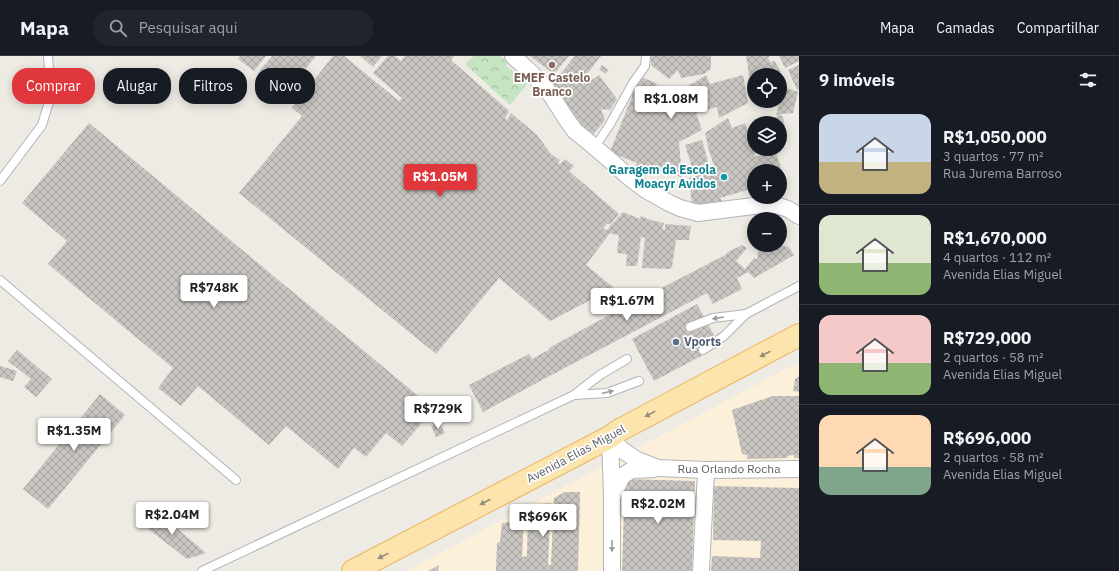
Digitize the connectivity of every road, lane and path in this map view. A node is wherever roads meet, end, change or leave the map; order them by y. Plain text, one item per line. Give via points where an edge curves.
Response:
1 (48, 56) edge
2 (513, 56) edge
3 (646, 56) edge
4 (594, 148) junction
5 (0, 182) edge
6 (799, 216) edge
7 (0, 280) edge
8 (799, 286) edge
9 (746, 314) junction
10 (690, 327) dead end
11 (799, 335) edge
12 (703, 350) dead end
13 (627, 359) dead end
14 (639, 381) dead end
15 (574, 395) junction
16 (610, 437) junction
17 (658, 468) junction
18 (706, 470) junction
19 (799, 470) edge
20 (236, 480) dead end
21 (612, 498) junction
22 (202, 571) edge
23 (353, 571) edge
24 (612, 571) edge
25 (701, 571) edge

1 - 5 lane via 51,94 42,124
2 - 4 street via 551,95 567,120
3 - 4 lane via 645,66
4 - 6 street via 641,186 680,208 698,213 776,205
7 - 20 lane
8 - 9 lane
9 -> 10 lane via 713,318
9 - 12 lane via 724,336
11 -> 16 main road, Avenida Elias Miguel
13 - 15 lane
15 -> 14 lane via 608,393
15 - 22 lane
16 - 17 street, Rua Orlando Rocha via 622,450 637,460
16 - 21 street
16 -> 23 main road, Avenida Elias Miguel
17 - 18 street, Rua Orlando Rocha
17 - 21 street, Rua Orlando Rocha via 632,470 622,476
18 - 19 street, Rua Orlando Rocha
18 - 25 street
21 -> 24 street

